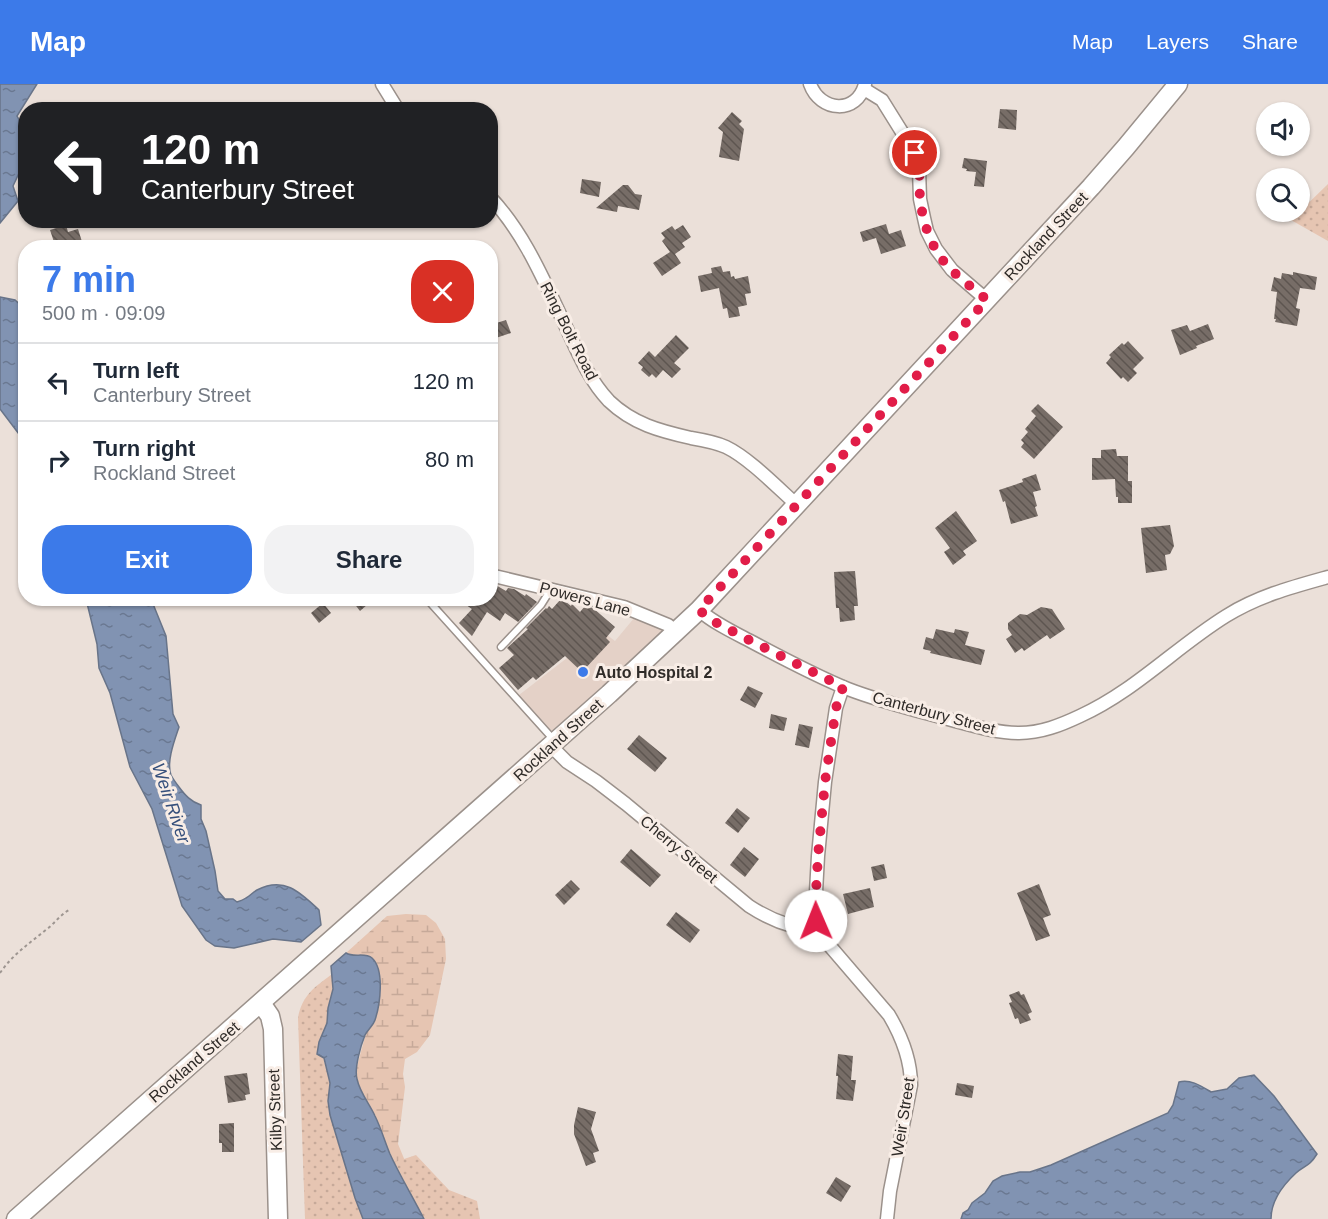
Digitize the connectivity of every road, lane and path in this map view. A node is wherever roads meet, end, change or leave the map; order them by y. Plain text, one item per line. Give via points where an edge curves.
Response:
1 (382, 84) edge
2 (810, 84) edge
3 (1178, 84) edge
4 (864, 86) edge
5 (393, 102) edge
6 (498, 206) edge
7 (987, 300) junction
8 (797, 505) junction
9 (498, 577) edge
10 (1328, 578) edge
11 (552, 589) junction
12 (433, 606) edge
13 (699, 610) junction
14 (676, 632) junction
15 (501, 647) dead end
16 (843, 687) junction
17 (553, 744) junction
18 (69, 910) dead end
19 (818, 930) junction
20 (0, 973) edge
21 (261, 1003) junction
22 (16, 1219) edge
23 (278, 1219) edge
24 (887, 1219) edge

1 - 5 street
2 - 4 street via 818,98 831,106 847,105 860,96
3 - 7 main road, Rockland Street via 1098,180
4 - 7 street via 882,100 915,153 924,218 936,249 952,270
6 - 8 street, Ring Bolt Road via 518,232 589,374 608,399 632,419 652,428 716,443 737,453
7 - 8 main road, Rockland Street
8 - 13 main road, Rockland Street
9 - 11 street, Powers Lane
10 - 16 street, Canterbury Street via 1246,604 1108,701 1039,731 986,729
11 - 14 street, Powers Lane via 624,608 668,625
11 - 15 lane
12 - 17 lane
13 - 14 main road, Rockland Street
13 - 16 street, Canterbury Street via 713,621
14 - 17 main road, Rockland Street
16 - 19 street via 836,708 820,827 815,910
17 - 19 street, Cherry Street via 567,762 626,804 748,906 797,927
17 - 21 main road, Rockland Street
18 - 20 path via 19,951
19 - 24 street, Weir Street via 889,1015 907,1053 910,1096
21 - 22 main road, Rockland Street
21 - 23 main road, Kilby Street via 273,1029

